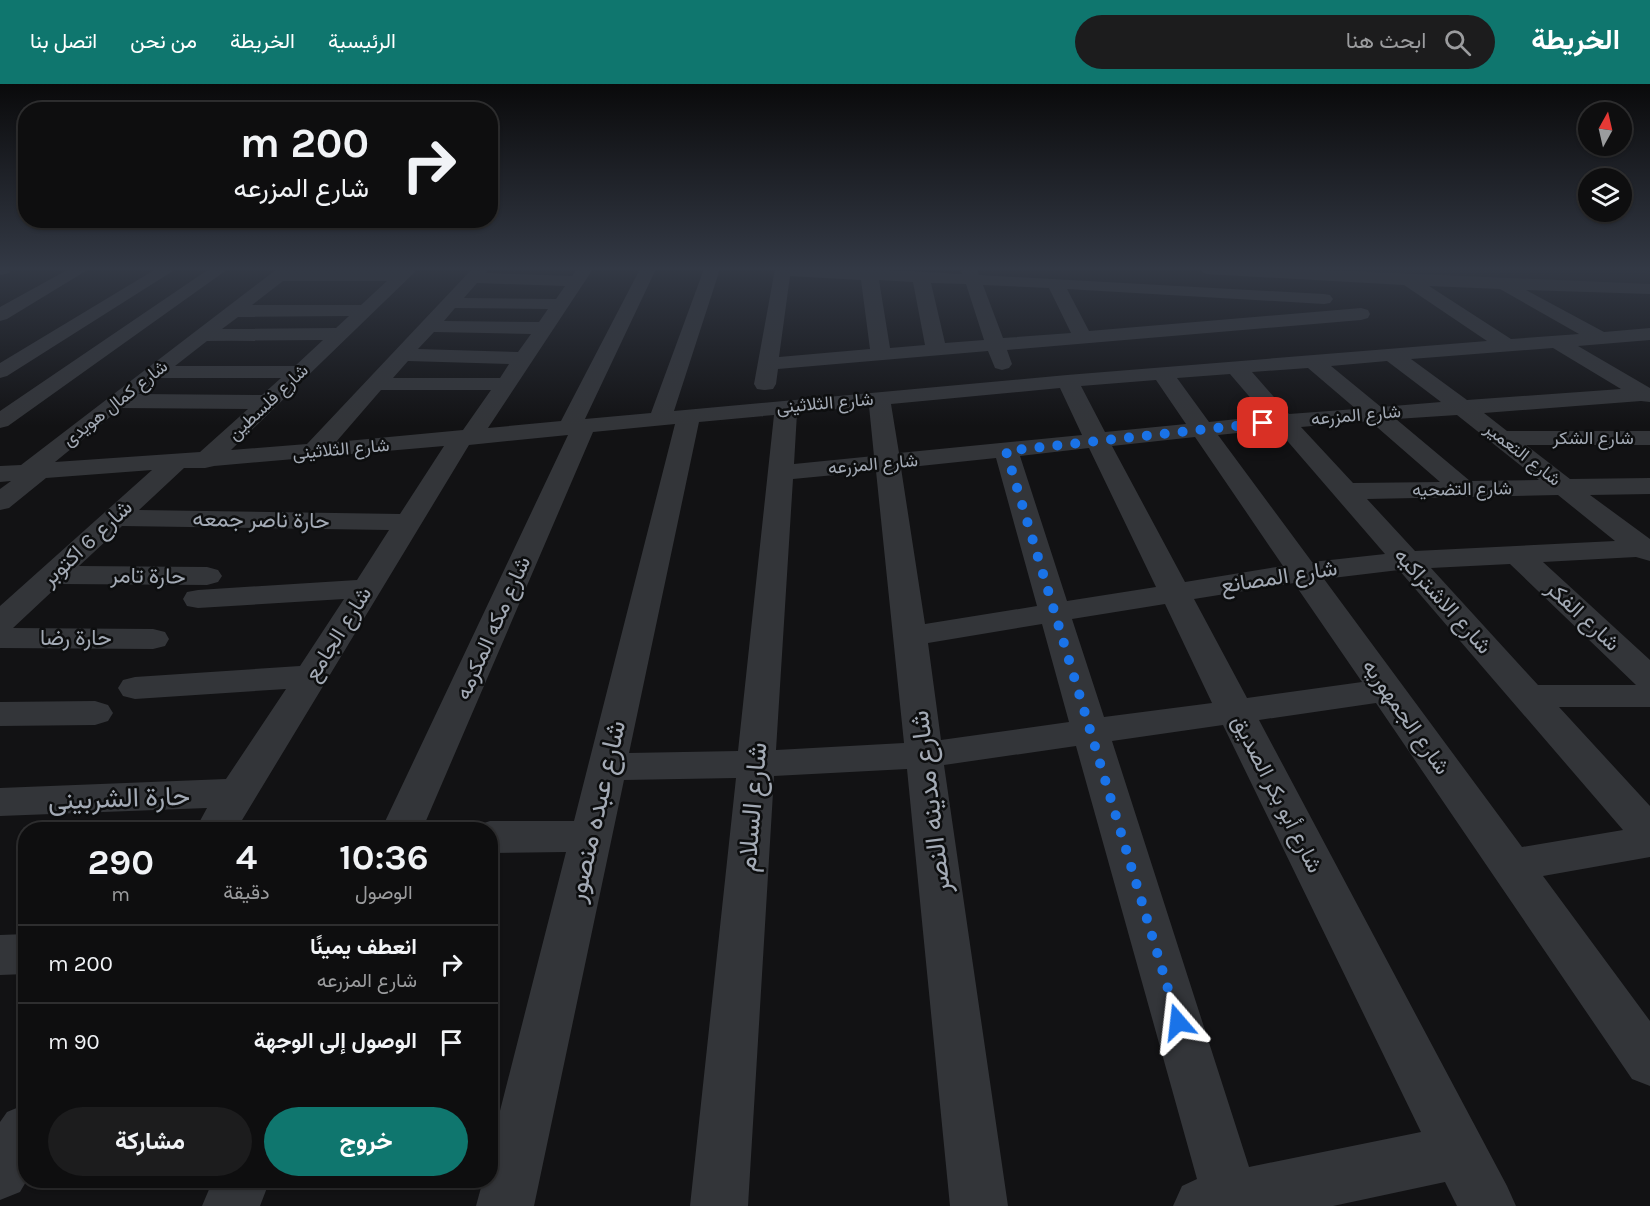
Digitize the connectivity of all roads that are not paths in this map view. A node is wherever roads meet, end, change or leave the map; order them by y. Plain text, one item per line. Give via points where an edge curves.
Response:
1 (144, 321) edge
2 (221, 321) edge
3 (354, 321) edge
4 (433, 321) edge
5 (549, 321) edge
6 (624, 321) edge
7 (699, 321) edge
8 (775, 321) edge
9 (876, 321) edge
10 (930, 321) edge
11 (987, 321) edge
12 (1074, 321) edge
13 (1136, 321) edge
14 (1163, 321) edge
15 (1368, 321) edge
16 (1471, 321) edge
17 (1580, 321) edge
18 (47, 322) dead end
19 (82, 322) joint
20 (0, 323) edge
21 (23, 323) dead end
22 (429, 326) junction
23 (544, 328) junction
24 (340, 334) junction
25 (1650, 334) edge
26 (203, 335) junction
27 (1082, 336) junction
28 (1612, 337) junction
29 (1558, 342) junction
30 (1390, 343) junction
31 (995, 344) junction
32 (1508, 346) junction
33 (936, 348) junction
34 (1650, 351) edge
35 (881, 353) junction
36 (402, 355) junction
37 (524, 358) junction
38 (1185, 360) junction
39 (1314, 362) junction
40 (768, 364) junction
41 (1236, 368) junction
42 (0, 372) edge
43 (154, 372) junction
44 (299, 372) junction
45 (1067, 381) junction
46 (375, 384) junction
47 (506, 384) junction
48 (1010, 386) junction
49 (1648, 396) edge
50 (879, 398) junction
51 (116, 401) junction
52 (267, 402) junction
53 (774, 408) junction
54 (1463, 408) junction
55 (1375, 413) junction
56 (675, 418) junction
57 (0, 421) edge
58 (1283, 422) junction
59 (577, 427) junction
60 (1202, 429) junction
61 (465, 438) junction
62 (1501, 438) junction
63 (1650, 438) edge
64 (1097, 441) junction
65 (1006, 451) junction
66 (314, 452) junction
67 (205, 461) junction
68 (174, 463) junction
69 (886, 463) junction
70 (33, 472) junction
71 (781, 473) junction
72 (0, 474) edge
73 (1650, 486) edge
74 (1565, 487) junction
75 (1464, 489) junction
76 (1345, 491) junction
77 (0, 502) edge
78 (115, 518) junction
79 (408, 522) junction
80 (1647, 550) edge
81 (1516, 553) junction
82 (1406, 560) junction
83 (1304, 572) junction
84 (53, 574) junction
85 (367, 588) junction
86 (1175, 593) junction
87 (1055, 613) junction
88 (0, 623) edge
89 (911, 636) junction
90 (0, 638) edge
91 (153, 639) dead end
92 (312, 676) junction
93 (1650, 679) edge
94 (135, 688) dead end
95 (1386, 690) junction
96 (1528, 696) junction
97 (1650, 696) edge
98 (1235, 711) junction
99 (95, 713) dead end
100 (0, 714) edge
101 (1090, 733) junction
102 (924, 755) junction
103 (755, 764) junction
104 (607, 767) junction
105 (238, 794) junction
106 (0, 802) edge
107 (220, 822) edge
108 (404, 822) edge
109 (1650, 833) edge
110 (590, 836) junction
111 (498, 837) edge
112 (1650, 841) edge
113 (1511, 866) junction
114 (18, 954) edge
115 (0, 955) edge
116 (1650, 1062) edge
117 (1459, 1151) junction
118 (239, 1188) edge
119 (1217, 1203) edge
120 (231, 1206) edge
121 (505, 1206) edge
122 (719, 1206) edge
123 (980, 1206) edge
124 (1487, 1206) edge

1 - 57 street
2 - 26 street, شارع كمال هويدى
3 - 24 street, شارع فلسطين
4 - 22 street
5 - 23 street, شارع الجامع
6 - 59 street, شارع مكه المكرمه
7 - 56 street, شارع عبده منصور
8 - 40 street, شارع السلام
9 - 35 street
10 - 33 street
11 - 31 street
12 - 27 street
13 - 27 street
14 - 38 street, شارع الجمهوريه
15 - 30 street, شارع التعمير
16 - 32 street
17 - 28 street
18 - 19 street
19 - 42 street
20 - 21 street
22 - 23 street
22 - 36 street
23 - 37 street, شارع الجامع
24 - 26 street
24 - 44 street, شارع فلسطين
25 - 28 street, شارع الثلاثينى
26 - 43 street, شارع كمال هويدى
27 - 31 street
28 - 29 street, شارع الثلاثينى
28 - 34 street
29 - 32 street, شارع الثلاثينى
29 - 49 street
30 - 32 street, شارع الثلاثينى
30 - 39 street, شارع الثلاثينى
30 - 54 street, شارع التعمير
31 - 33 street
31 - 48 street
33 - 35 street
35 - 40 street
36 - 37 street
36 - 46 street
37 - 47 street, شارع الجامع
38 - 41 street, شارع الثلاثينى
38 - 45 street, شارع الثلاثينى
38 - 60 street, شارع الجمهوريه
39 - 41 street, شارع الثلاثينى
39 - 55 street
40 - 53 street, شارع السلام
41 - 58 street, شارع الاشتراكيه
43 - 44 street
43 - 51 street, شارع كمال هويدى
44 - 52 street, شارع فلسطين
45 - 48 street, شارع الثلاثينى
45 - 64 street, شارع أبو بكر الصديق
46 - 47 street
46 - 66 street
47 - 61 street, شارع الجامع
48 - 50 street, شارع الثلاثينى
49 - 54 street, شارع المزرعه
50 - 53 street, شارع الثلاثينى
50 - 69 street, شارع مدينه النصر
51 - 52 street
51 - 70 street, شارع كمال هويدى
52 - 67 street, شارع فلسطين
53 - 56 street, شارع الثلاثينى
53 - 71 street, شارع السلام
54 - 55 street, شارع المزرعه
54 - 62 street, شارع التعمير
55 - 58 street, شارع المزرعه
55 - 75 street
56 - 59 street, شارع الثلاثينى
56 - 104 street, شارع عبده منصور
58 - 60 street, شارع المزرعه
58 - 76 street, شارع الاشتراكيه
59 - 61 street, شارع الثلاثينى
59 - 108 street, شارع مكه المكرمه
60 - 64 street, شارع المزرعه
60 - 83 street, شارع الجمهوريه
61 - 66 street, شارع الثلاثينى
61 - 79 street, شارع الجامع
62 - 63 street, شارع الشكر
62 - 74 street, شارع التعمير
64 - 65 street, شارع المزرعه
64 - 86 street, شارع أبو بكر الصديق
65 - 69 street, شارع المزرعه
65 - 87 street
66 - 67 street, شارع الثلاثينى
67 - 68 street, شارع الثلاثينى
68 - 70 street, شارع الثلاثينى
68 - 78 street, شارع 6 اكتوبر
69 - 71 street, شارع المزرعه
69 - 89 street, شارع مدينه النصر
70 - 72 street, شارع الثلاثينى
70 - 77 street, شارع كمال هويدى
71 - 103 street, شارع السلام
73 - 74 street, شارع التضحيه
74 - 75 street, شارع التضحيه
74 - 80 street, شارع التعمير
75 - 76 street, شارع التضحيه
76 - 82 street, شارع الاشتراكيه
78 - 79 street, حارة ناصر جمعه
78 - 84 street, شارع 6 اكتوبر
79 - 85 street, شارع الجامع
80 - 81 street, شارع المصانع
81 - 82 street, شارع المصانع
81 - 93 street, شارع الفكر
82 - 83 street, شارع المصانع
82 - 96 street, شارع الاشتراكيه
83 - 86 street, شارع المصانع
83 - 95 street, شارع الجمهوريه
84 - 85 street, حارة تامر via 202,587
84 - 88 street, شارع 6 اكتوبر
85 - 92 street, شارع الجامع
86 - 87 street, شارع المصانع
86 - 98 street, شارع أبو بكر الصديق
87 - 89 street, شارع المصانع
87 - 101 street
89 - 102 street, شارع مدينه النصر
90 - 91 street, حارة رضا
92 - 94 street
92 - 105 street, شارع الجامع
95 - 98 street
95 - 113 street, شارع الجمهوريه
96 - 97 street
96 - 109 street, شارع الاشتراكيه
98 - 101 street
98 - 117 street, شارع أبو بكر الصديق
99 - 100 street
101 - 102 street
101 - 119 street
102 - 103 street
102 - 123 street, شارع مدينه النصر
103 - 104 street
103 - 122 street, شارع السلام
104 - 110 street, شارع عبده منصور
105 - 106 street, حارة الشربينى
105 - 107 street, شارع الجامع
110 - 111 street
110 - 121 street, شارع عبده منصور
112 - 113 street
113 - 116 street, شارع الجمهوريه
114 - 115 street
117 - 119 street
117 - 124 street, شارع أبو بكر الصديق
118 - 120 street

